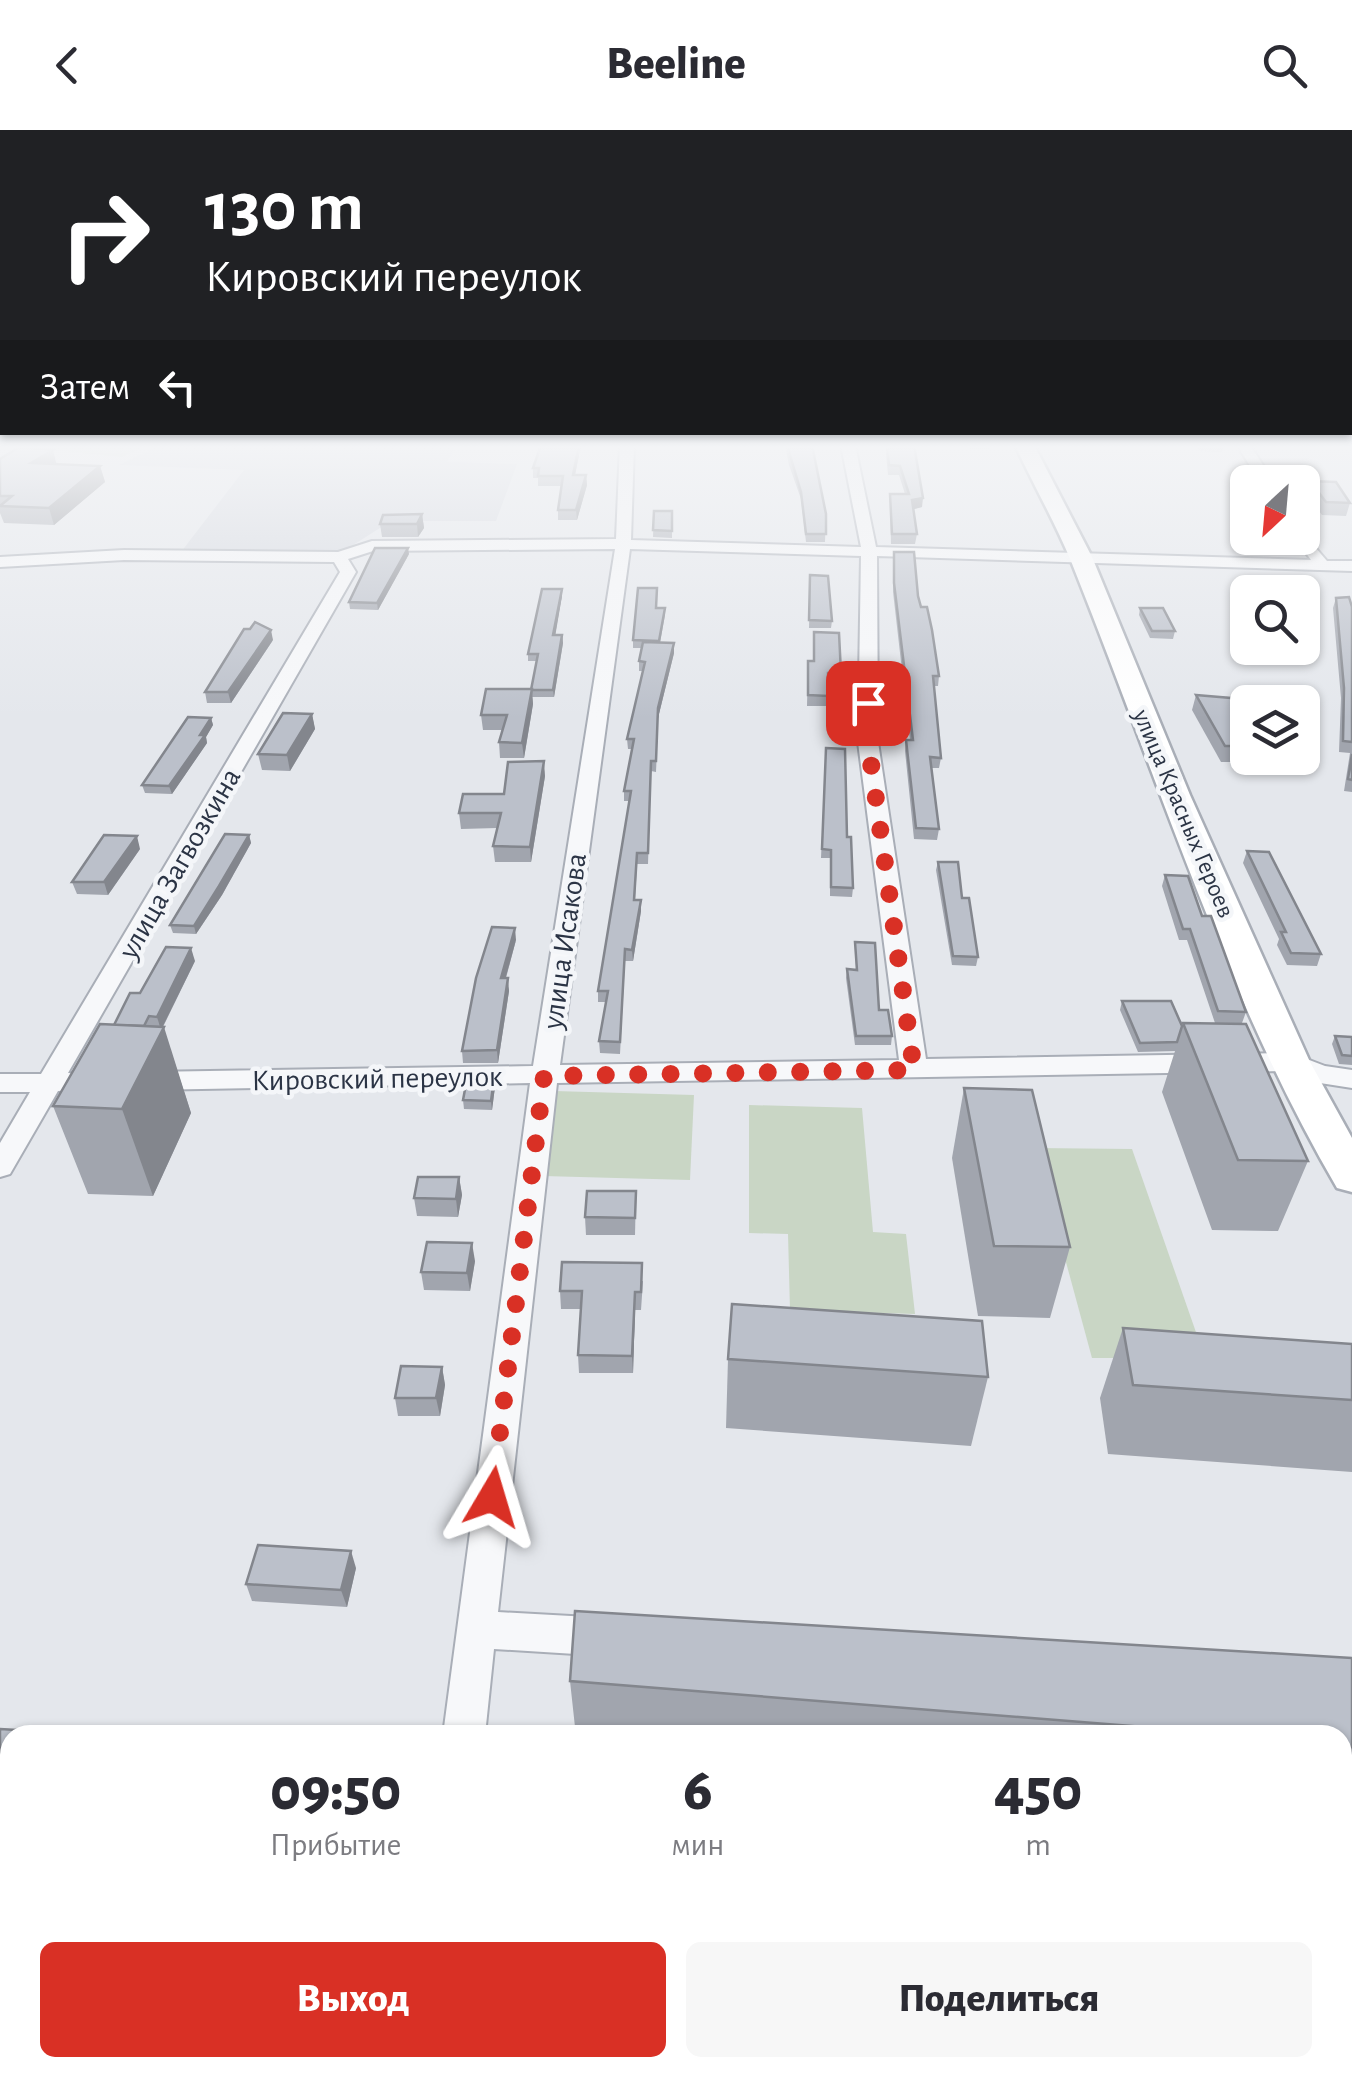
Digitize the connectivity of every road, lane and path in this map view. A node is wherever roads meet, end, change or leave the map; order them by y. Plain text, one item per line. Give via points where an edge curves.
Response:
1 (623, 536) edge
2 (866, 536) edge
3 (1070, 536) edge
4 (623, 544) junction
5 (869, 550) junction
6 (1315, 555) edge
7 (340, 557) junction
8 (1081, 557) junction
9 (0, 562) edge
10 (1320, 563) junction
11 (1352, 566) edge
12 (1291, 1062) junction
13 (914, 1070) junction
14 (544, 1076) junction
15 (1352, 1079) edge
16 (0, 1083) edge
17 (51, 1083) junction
18 (0, 1167) edge
19 (1352, 1177) edge
20 (474, 1630) junction
21 (648, 1639) edge
22 (465, 1725) edge

1 - 4 street, улица Исакова
2 - 5 street
3 - 8 main road, улица Красных Героев
4 - 5 street
4 - 7 street via 372,546
4 - 14 street, улица Исакова
5 - 8 street
5 - 13 street via 868,742
6 - 10 street
7 - 9 street via 124,555
7 - 17 street, улица Загвозкина via 348,572
8 - 10 street
8 - 12 main road, улица Красных Героев
10 - 11 street
12 - 13 street, Кировский переулок
12 - 15 street, Кировский переулок
12 - 19 main road, улица Красных Героев
13 - 14 street, Кировский переулок
14 - 17 street, Кировский переулок
14 - 20 street, улица Исакова
16 - 17 street, Кировский переулок
17 - 18 street, улица Загвозкина
20 - 21 street
20 - 22 street, улица Исакова

